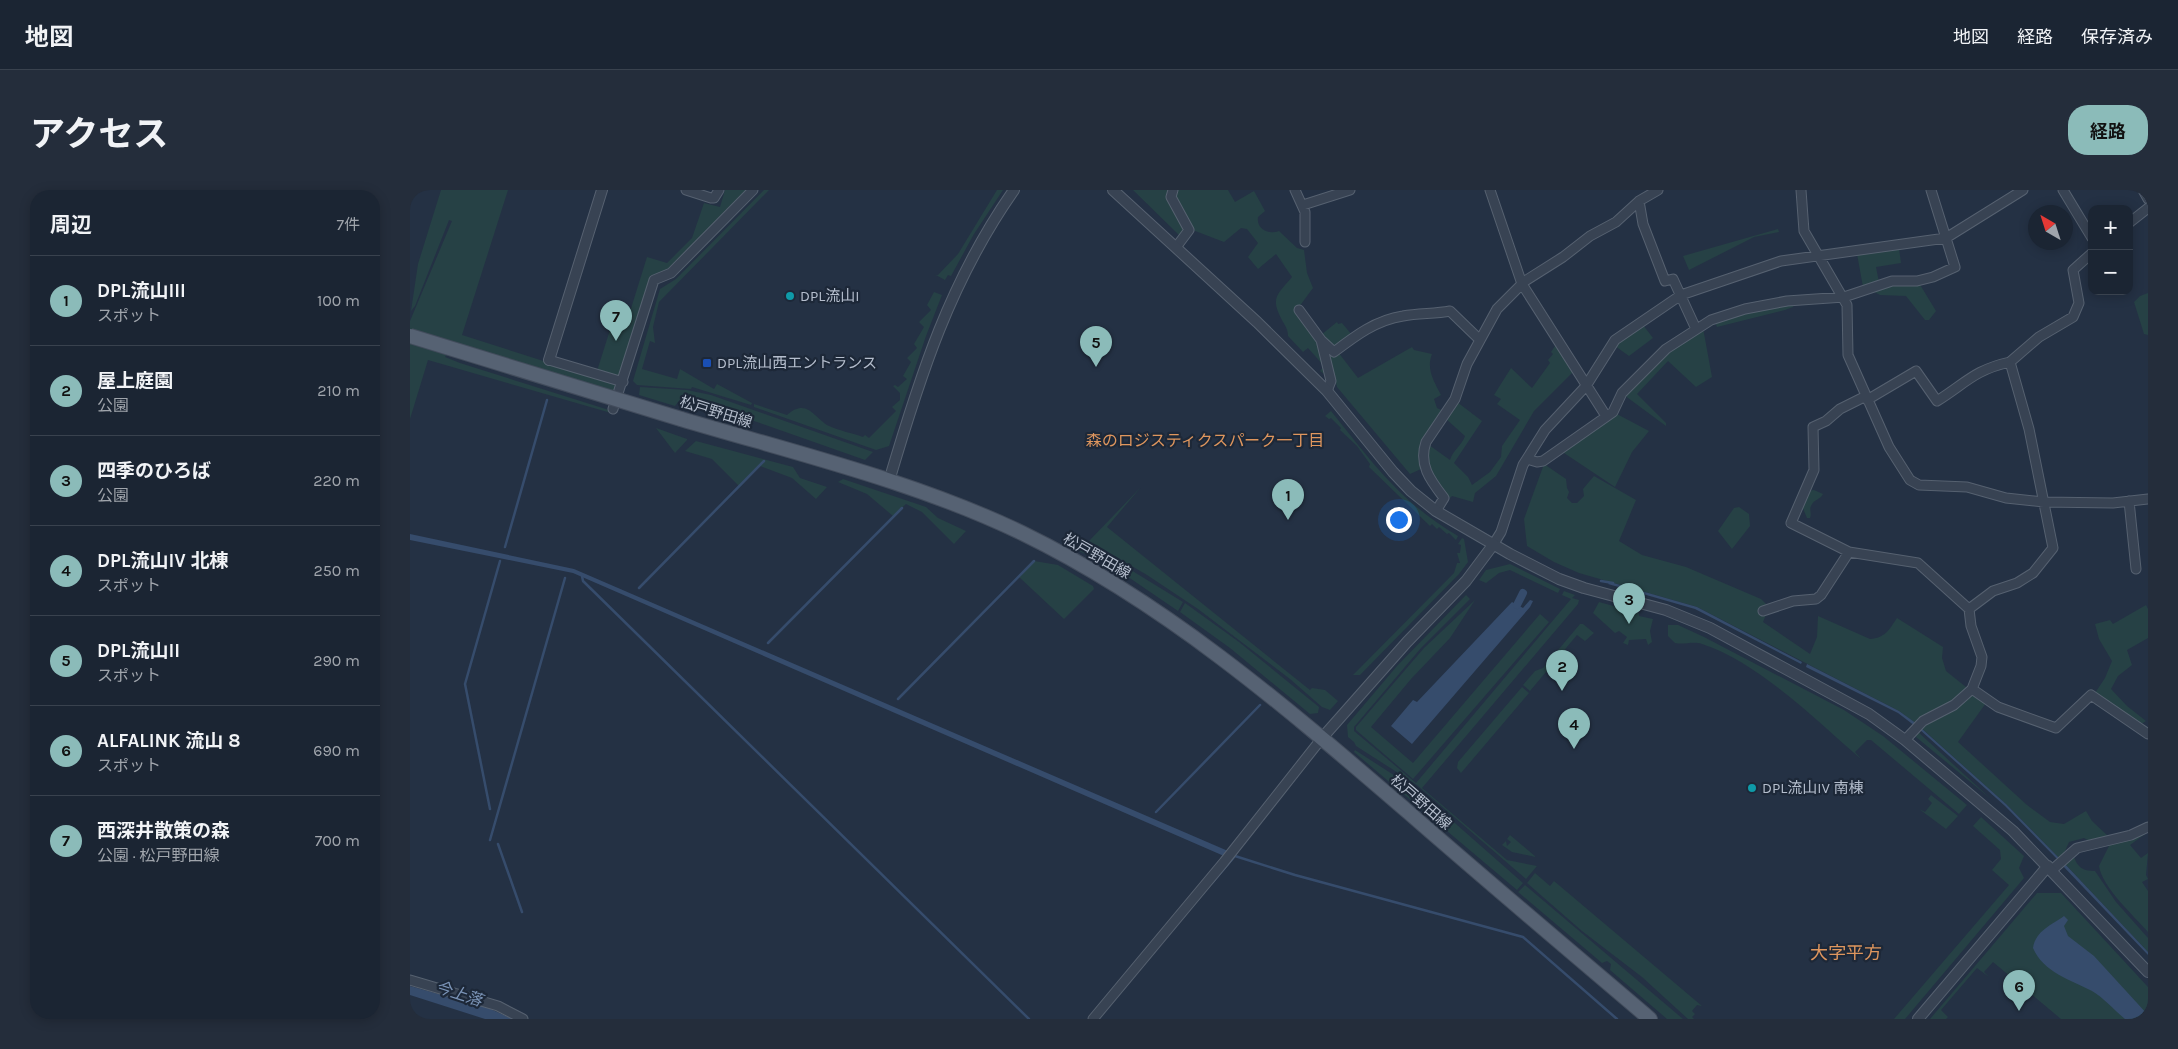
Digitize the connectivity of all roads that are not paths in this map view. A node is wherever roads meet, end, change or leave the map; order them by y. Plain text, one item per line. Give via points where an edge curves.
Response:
1 (602, 190) edge
2 (686, 190) edge
3 (719, 190) edge
4 (753, 190) edge
5 (1014, 190) edge
6 (1112, 190) edge
7 (1173, 190) edge
8 (1295, 190) edge
9 (1350, 190) edge
10 (1490, 190) edge
11 (1658, 190) edge
12 (1801, 190) edge
13 (1931, 190) edge
14 (2023, 190) edge
15 (2063, 190) edge
16 (2143, 190) edge
17 (2148, 199) edge
18 (1638, 201) junction
19 (1303, 205) junction
20 (2148, 208) edge
21 (2133, 220) edge
22 (2088, 231) edge
23 (1946, 238) junction
24 (1305, 242) dead end
25 (1177, 246) junction
26 (1819, 256) junction
27 (2088, 257) edge
28 (1522, 284) junction
29 (1681, 294) junction
30 (1844, 297) junction
31 (1299, 310) dead end
32 (1696, 329) junction
33 (410, 336) edge
34 (1321, 340) junction
35 (1480, 340) junction
36 (549, 360) joint
37 (2010, 362) junction
38 (623, 382) junction
39 (1586, 386) junction
40 (1326, 391) junction
41 (1866, 398) junction
42 (614, 409) dead end
43 (1606, 416) junction
44 (1527, 458) junction
45 (889, 481) junction
46 (2148, 499) edge
47 (2129, 501) junction
48 (2044, 502) junction
49 (1436, 511) junction
50 (1493, 545) junction
51 (1849, 552) junction
52 (2136, 569) dead end
53 (1970, 609) junction
54 (1763, 611) dead end
55 (1972, 689) junction
56 (2147, 730) edge
57 (1322, 738) junction
58 (1905, 740) junction
59 (2148, 827) edge
60 (2056, 865) junction
61 (2148, 972) edge
62 (410, 980) edge
63 (523, 1019) edge
64 (1093, 1019) edge
65 (1650, 1019) edge
66 (1918, 1019) edge

1 - 36 street
2 - 3 street via 714,198
4 - 38 street via 671,273 654,280
5 - 45 street via 984,234 950,300
6 - 25 street
7 - 25 street via 1171,197 1189,230
8 - 19 street
9 - 19 street
10 - 28 street
11 - 18 street
12 - 26 street via 1804,231
13 - 23 street
14 - 23 street
15 - 22 street
16 - 17 street
18 - 28 street via 1616,222 1590,236
18 - 29 street via 1665,281 1673,279
19 - 24 street
20 - 21 street
23 - 26 street
23 - 30 street via 1955,267 1933,277 1906,283 1892,281
25 - 40 street
26 - 29 street via 1781,261
26 - 30 street
27 - 37 street via 2073,270 2078,303 2073,317 2039,337
28 - 35 street via 1497,309
28 - 39 street
29 - 32 street
29 - 39 street via 1615,340
30 - 32 street via 1787,301 1745,309 1711,320
30 - 41 street via 1848,316 1848,355
31 - 34 street
32 - 43 street via 1666,349 1622,393 1613,412
33 - 45 main road, 松戸野田線, bridge
34 - 35 street via 1334,352 1384,321 1450,311
34 - 40 street via 1331,381
35 - 49 street via 1467,364 1455,399 1423,450 1426,472 1444,498
36 - 38 street
37 - 41 street via 1982,370 1937,401 1916,371
37 - 48 street via 2029,429
38 - 42 street
39 - 43 street
39 - 44 street via 1546,430
40 - 49 street via 1393,472
41 - 48 street via 1888,447 1914,483 1967,487 2006,498
41 - 51 street via 1840,409 1813,427 1814,470 1791,523
43 - 44 street via 1543,461
44 - 50 street via 1501,532
45 - 57 main road, 松戸野田線 via 1006,526 1108,580 1230,663
46 - 47 street
47 - 48 street
47 - 52 street
48 - 53 street via 2053,548 2033,573 2017,583 1993,590
49 - 50 street
50 - 57 street via 1460,588 1401,648
50 - 58 street via 1559,579 1666,610 1710,628 1852,703
51 - 53 street via 1918,563
51 - 54 street via 1821,596
53 - 55 street via 1971,626 1982,657
55 - 56 street via 1998,707 2056,728 2091,695
55 - 58 street via 1954,706 1929,717
57 - 64 street
57 - 65 main road, 松戸野田線
58 - 60 street
59 - 60 street via 2131,835 2078,848
60 - 61 street
60 - 66 street
62 - 63 street via 498,1006

